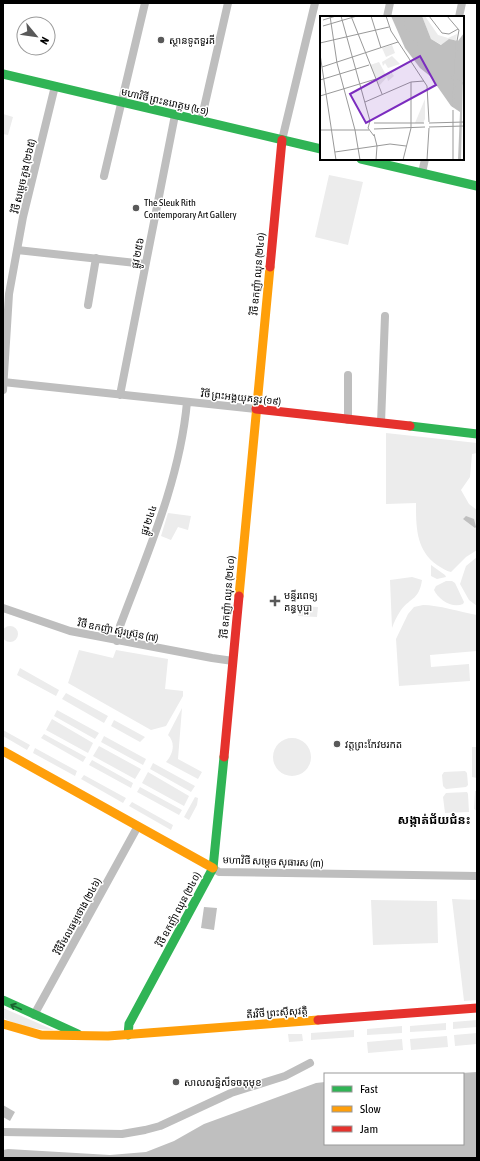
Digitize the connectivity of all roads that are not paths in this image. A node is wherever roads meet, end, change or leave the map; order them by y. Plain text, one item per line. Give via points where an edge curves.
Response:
1 (145, 3) edge
2 (228, 3) edge
3 (315, 3) edge
4 (390, 3) edge
5 (462, 3) edge
6 (387, 16) edge
7 (459, 16) edge
8 (3, 74) edge
9 (55, 86) junction
10 (122, 102) junction
11 (175, 115) junction
12 (201, 121) junction
13 (282, 140) junction
14 (320, 149) edge
15 (365, 160) edge
16 (425, 160) edge
17 (422, 173) junction
18 (104, 176) dead end
19 (477, 186) edge
20 (17, 250) junction
21 (96, 258) junction
22 (145, 264) junction
23 (88, 305) dead end
24 (385, 316) dead end
25 (348, 375) dead end
26 (3, 385) edge
27 (120, 395) junction
28 (187, 402) junction
29 (256, 409) junction
30 (348, 420) junction
31 (381, 423) junction
32 (477, 434) edge
33 (3, 608) edge
34 (117, 641) junction
35 (233, 661) junction
36 (3, 751) edge
37 (138, 826) junction
38 (213, 868) junction
39 (477, 876) edge
40 (3, 1000) edge
41 (477, 1008) edge
42 (34, 1015) junction
43 (56, 1023) junction
44 (3, 1024) edge
45 (79, 1035) junction
46 (128, 1035) junction
47 (52, 1036) junction
48 (310, 1063) dead end
49 (3, 1132) edge

1 - 10 street
2 - 12 street
3 - 13 street
4 - 6 street
5 - 7 street
8 - 9 street, មហាវិថី ព្រះនរោត្តម (៤១)
9 - 10 street, មហាវិថី ព្រះនរោត្តម (៤១)
9 - 20 street, វិថី សម្តេច ភួង (២៦៥)
10 - 11 street, មហាវិថី ព្រះនរោត្តម (៤១)
10 - 18 street
11 - 12 street, មហាវិថី ព្រះនរោត្តម (៤១)
11 - 22 street, ផ្លូវ ២៥៦
12 - 13 street, មហាវិថី ព្រះនរោត្តម (៤១)
13 - 14 street, មហាវិថី ព្រះនរោត្តម (៤១)
13 - 29 street, វិថី ឧកញ៉ា ឈុន (២៤០)
15 - 17 street
16 - 17 street
17 - 19 street
20 - 21 street
20 - 26 street, វិថី សម្តេច ភួង (២៦៥) via 9,294
21 - 22 street
21 - 23 street
22 - 27 street, ផ្លូវ ២៥៦
24 - 31 street
25 - 30 street
26 - 27 street, វិថី ព្រះអង្គយុគន្ធរ (១៩)
27 - 28 street, វិថី ព្រះអង្គយុគន្ធរ (១៩)
28 - 29 street, វិថី ព្រះអង្គយុគន្ធរ (១៩)
28 - 34 street, ផ្លូវ ២៤៤ via 175,471 120,626
29 - 30 street, វិថី ព្រះអង្គយុគន្ធរ (១៩)
29 - 35 street, វិថី ឧកញ៉ា ឈុន (២៤០)
30 - 31 street, វិថី ព្រះអង្គយុគន្ធរ (១៩)
31 - 32 street, វិថី ព្រះអង្គយុគន្ធរ (១៩)
33 - 34 street, វិថី ឧកញ៉ា ស៊ួរស៊្រុន (៧) via 70,631
34 - 35 street, វិថី ឧកញ៉ា ស៊ួរស៊្រុន (៧)
35 - 38 street, វិថី ឧកញ៉ា ឈុន (២៤០)
36 - 37 street, មហាវិថី សម្តេច សុធារស (៣)
37 - 38 street, មហាវិថី សម្តេច សុធារស (៣)
37 - 42 street, វិថីវិមលធម្មថោង (២៤៦)
38 - 39 street, មហាវិថី សម្តេច សុធារស (៣) via 219,872
38 - 46 street, វិថី ឧកញ៉ា ឈុន (២៤០) via 129,1024
42 -> 40 street, តីរវិថី ព្រះស៊ីសុវត្តិ
41 - 46 street, តីរវិថី ព្រះស៊ីសុវត្តិ
42 - 43 street, តីរវិថី ព្រះស៊ីសុវត្តិ
43 - 45 street, តីរវិថី ព្រះស៊ីសុវត្តិ
43 - 47 street via 59,1030
44 - 47 street, តីរវិថី ព្រះស៊ីសុវត្តិ via 26,1032
45 - 46 street, តីរវិថី ព្រះស៊ីសុវត្តិ
45 - 47 street, តីរវិថី ព្រះស៊ីសុវត្តិ
48 - 49 street via 285,1076 231,1093 160,1126 145,1130 122,1134

